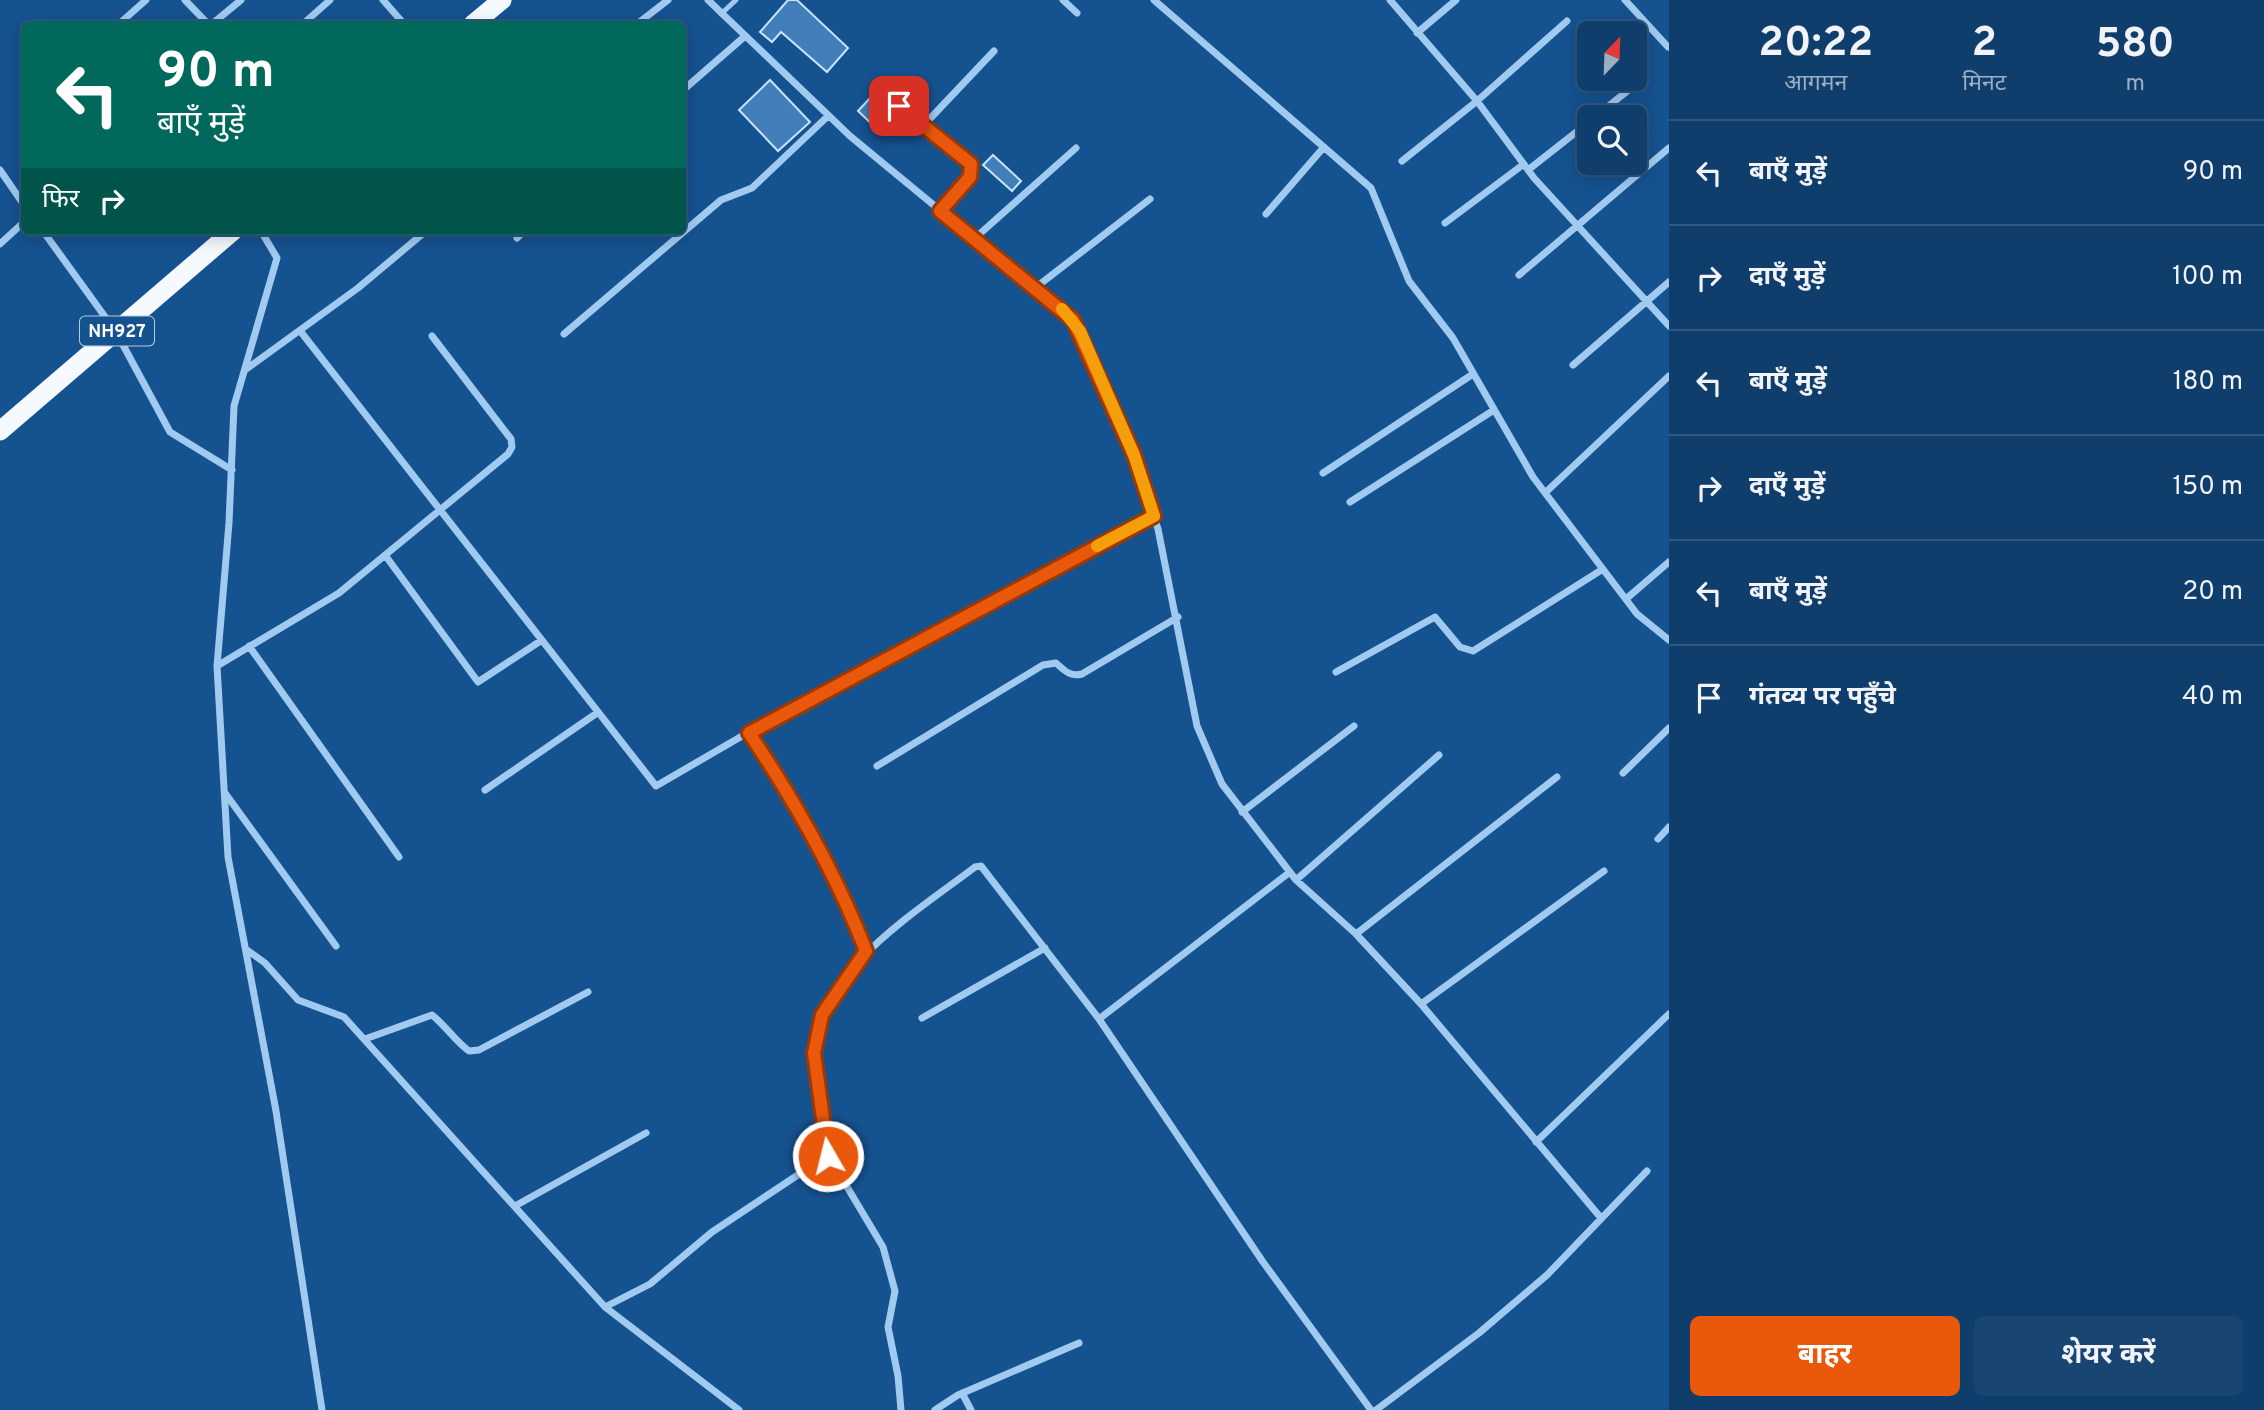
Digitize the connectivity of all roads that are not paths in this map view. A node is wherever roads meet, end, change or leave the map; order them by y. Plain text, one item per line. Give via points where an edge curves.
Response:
1 (146, 0) edge
2 (185, 0) edge
3 (241, 0) edge
4 (330, 0) edge
5 (383, 0) edge
6 (502, 0) edge
7 (668, 0) edge
8 (708, 0) edge
9 (736, 0) edge
10 (1063, 0) edge
11 (1154, 0) edge
12 (1390, 0) edge
13 (1456, 0) edge
14 (1625, 0) edge
15 (721, 13) junction
16 (1077, 13) dead end
17 (122, 21) edge
18 (207, 21) edge
19 (214, 21) edge
20 (306, 21) edge
21 (401, 21) edge
22 (477, 21) edge
23 (641, 21) edge
24 (1567, 21) dead end
25 (1417, 33) junction
26 (744, 37) junction
27 (1668, 47) edge
28 (994, 51) dead end
29 (686, 88) edge
30 (1627, 91) edge
31 (1477, 101) junction
32 (1610, 105) edge
33 (899, 106) dead end
34 (828, 116) junction
35 (924, 125) junction
36 (1577, 131) edge
37 (1324, 147) junction
38 (1076, 148) dead end
39 (1669, 149) edge
40 (1402, 161) dead end
41 (1526, 167) junction
42 (0, 170) edge
43 (1150, 199) dead end
44 (21, 201) edge
45 (940, 211) junction
46 (1266, 214) dead end
47 (1445, 223) dead end
48 (21, 225) edge
49 (1577, 225) junction
50 (686, 230) edge
51 (47, 235) edge
52 (228, 235) edge
53 (263, 235) edge
54 (421, 235) edge
55 (520, 235) edge
56 (680, 235) edge
57 (517, 238) dead end
58 (974, 239) junction
59 (0, 244) edge
60 (1519, 275) dead end
61 (1669, 282) edge
62 (1035, 288) junction
63 (1646, 302) junction
64 (1669, 326) edge
65 (116, 332) junction
66 (301, 332) junction
67 (564, 334) dead end
68 (432, 336) dead end
69 (1573, 365) dead end
70 (244, 371) junction
71 (1474, 374) junction
72 (1669, 376) edge
73 (1494, 410) junction
74 (0, 430) edge
75 (232, 470) junction
76 (1323, 473) dead end
77 (1546, 492) junction
78 (1350, 502) dead end
79 (441, 507) junction
80 (1154, 516) junction
81 (385, 555) junction
82 (1669, 562) edge
83 (1603, 569) junction
84 (1626, 599) junction
85 (1178, 617) junction
86 (542, 640) junction
87 (1669, 640) edge
88 (249, 646) junction
89 (217, 666) junction
90 (1336, 672) dead end
91 (597, 713) junction
92 (1354, 726) dead end
93 (1669, 728) edge
94 (749, 733) junction
95 (1439, 755) dead end
96 (877, 765) dead end
97 (1623, 773) dead end
98 (1557, 776) dead end
99 (485, 790) dead end
100 (224, 792) junction
101 (1242, 813) junction
102 (1669, 827) edge
103 (1658, 839) dead end
104 (399, 857) dead end
105 (1604, 871) dead end
106 (1290, 872) junction
107 (1296, 880) junction
108 (1356, 934) junction
109 (335, 946) dead end
110 (1045, 948) junction
111 (247, 950) junction
112 (866, 951) junction
113 (588, 992) dead end
114 (1421, 1004) junction
115 (1669, 1014) edge
116 (922, 1018) dead end
117 (1099, 1019) junction
118 (365, 1039) junction
119 (646, 1133) dead end
120 (1536, 1142) junction
121 (828, 1156) junction
122 (1647, 1171) dead end
123 (515, 1206) junction
124 (1601, 1218) junction
125 (605, 1307) junction
126 (1079, 1343) dead end
127 (962, 1393) junction
128 (322, 1410) edge
129 (739, 1410) edge
130 (901, 1410) edge
131 (935, 1410) edge
132 (971, 1410) edge
133 (1373, 1410) edge

1 - 17 street
2 - 18 street
3 - 19 street
4 - 20 street
5 - 21 street
6 - 22 highway
7 - 23 street
8 - 15 street
9 - 15 lane
10 - 16 street
11 - 37 street
12 - 25 street
13 - 25 street
14 - 27 street
15 - 26 street
24 - 31 street
25 - 31 street
26 - 29 street
26 - 34 street
28 - 35 street
30 - 32 street
31 - 40 street
31 - 41 street
33 - 35 street
34 - 45 street
34 - 50 street via 752,188 721,200
35 - 45 street via 973,170
36 - 41 street
37 - 46 street
37 - 71 street via 1371,188 1409,281
38 - 58 street
39 - 49 street
41 - 47 street
41 - 49 street
42 - 44 street
43 - 62 street
45 - 58 street
48 - 59 street
49 - 60 street
49 - 63 street
51 - 65 street
52 - 65 highway, NH927
53 - 70 street via 277,258
54 - 66 street
55 - 57 street
56 - 67 street
58 - 62 street
61 - 63 street
62 - 80 street via 1080,331 1134,455
63 - 64 street
63 - 69 street
65 - 74 highway, NH927
65 - 75 street via 170,432
66 - 70 street
66 - 79 street
68 - 79 street via 511,439 512,447
70 - 75 street via 234,406
71 - 73 street
71 - 76 street
72 - 77 street
73 - 77 street
73 - 78 street
75 - 89 street
77 - 83 street
79 - 81 street
79 - 86 street
80 - 85 street
80 - 94 street
81 - 86 street via 478,682
81 - 88 street via 339,593
82 - 84 street
83 - 84 street
83 - 90 street via 1474,651 1460,647 1435,617
84 - 87 street
85 - 96 street via 1082,674 1068,673 1056,663 1043,665
85 - 101 street via 1200,735 1222,784
86 - 91 street
88 - 89 street
88 - 104 street
89 - 100 street
91 - 94 street via 656,786
91 - 99 street
92 - 101 street
93 - 97 street
94 - 112 street via 783,784 851,911
95 - 107 street
98 - 108 street
100 - 109 street
100 - 111 street via 228,857
101 - 106 street
102 - 103 street
105 - 114 street
106 - 107 street
106 - 117 street
107 - 108 street
108 - 114 street
110 - 112 street via 981,866
110 - 116 street
110 - 117 street
111 - 118 street via 298,1000 344,1017
111 - 128 street
112 - 121 street via 822,1015 814,1053
113 - 118 street via 479,1050 462,1046 432,1016 421,1016
114 - 120 street
115 - 120 street
117 - 133 street via 1263,1262
118 - 123 street
119 - 123 street
120 - 124 street
121 - 125 street via 712,1232 650,1284
121 - 130 street via 883,1247 894,1291 888,1327
122 - 124 street
123 - 125 street
124 - 133 street via 1547,1275 1479,1333
125 - 129 street
126 - 127 street
127 - 131 street
127 - 132 street

